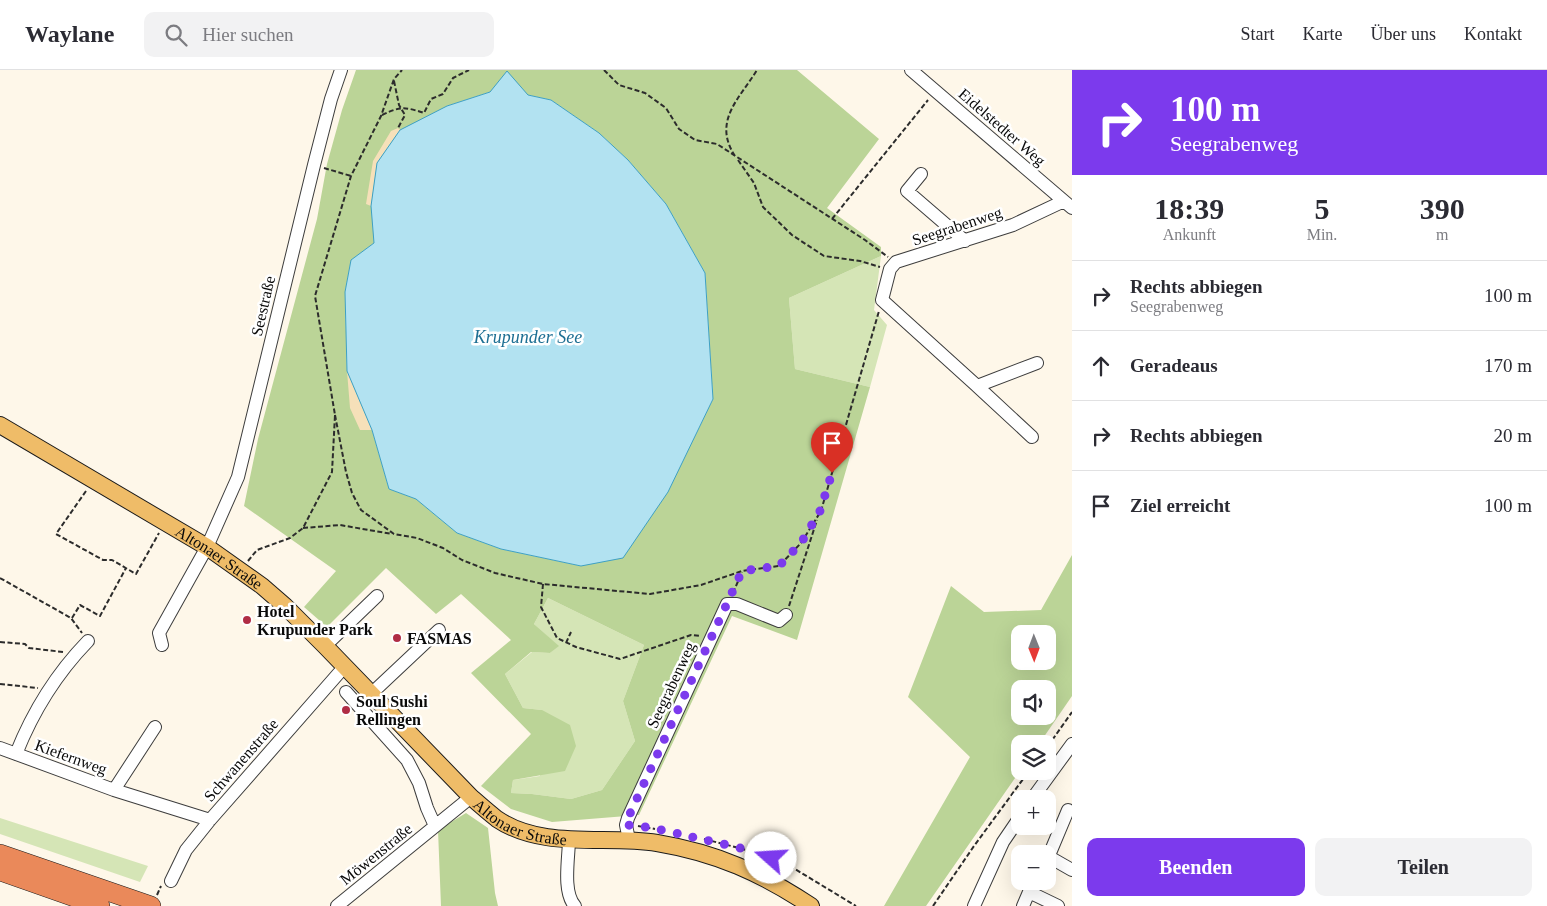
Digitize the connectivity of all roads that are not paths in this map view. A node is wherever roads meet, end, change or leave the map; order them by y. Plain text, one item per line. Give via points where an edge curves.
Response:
1 (341, 70) edge
2 (911, 70) edge
3 (920, 174) dead end
4 (1068, 204) edge
5 (965, 240) junction
6 (1037, 363) dead end
7 (977, 386) junction
8 (0, 425) edge
9 (1032, 437) dead end
10 (207, 547) junction
11 (377, 596) dead end
12 (786, 615) road end
13 (439, 630) dead end
14 (88, 642) road end
15 (162, 645) dead end
16 (325, 646) junction
17 (345, 666) junction
18 (346, 692) dead end
19 (372, 694) junction
20 (156, 727) dead end
21 (1072, 744) edge
22 (0, 748) edge
23 (16, 754) junction
24 (114, 790) junction
25 (1039, 790) edge
26 (471, 797) junction
27 (1068, 810) dead end
28 (210, 820) junction
29 (435, 826) junction
30 (1011, 831) edge
31 (628, 833) junction
32 (569, 838) junction
33 (0, 854) edge
34 (1072, 870) edge
35 (0, 871) edge
36 (171, 881) dead end
37 (100, 906) edge
38 (152, 906) edge
39 (337, 906) edge
40 (575, 906) edge
41 (811, 906) edge
42 (974, 906) edge
43 (1023, 906) edge
44 (1058, 906) edge

1 - 10 street, Seestraße via 314,165 238,477
2 - 4 street, Eidelstedter Weg
3 - 5 street via 907,191
4 - 5 street, Seegrabenweg
5 - 7 street, Seegrabenweg via 893,266 882,300
6 - 7 street
7 - 9 street
8 - 10 main road, Altonaer Straße
10 - 15 street, Seestraße via 158,633
10 - 16 main road, Altonaer Straße via 262,586
11 - 16 street
12 - 31 street, Seegrabenweg via 779,621 737,604 727,604 628,818
13 - 19 street
14 - 23 street, Kiefernweg via 48,689 27,725
16 - 17 main road, Altonaer Straße
17 - 19 main road, Altonaer Straße
17 - 28 street, Schwanenstraße
18 - 29 street, Möwenstraße via 407,760
19 - 26 main road, Altonaer Straße
20 - 24 street, Kiefernweg
21 - 25 street
22 - 23 street, Kiefernweg
23 - 24 street, Kiefernweg
24 - 28 street, Kiefernweg
26 - 29 street, Möwenstraße
26 - 32 main road, Altonaer Straße via 497,819 514,828 548,837
27 - 34 street via 1050,853 1051,858
28 - 36 street, Schwanenstraße via 186,850
29 - 39 street, Möwenstraße
30 - 42 street
31 - 32 main road
31 - 41 main road via 737,865 768,879
32 - 40 street, Altonaer Straße via 567,880 571,902
33 - 38 highway
35 - 37 highway
43 - 44 street via 1029,892

